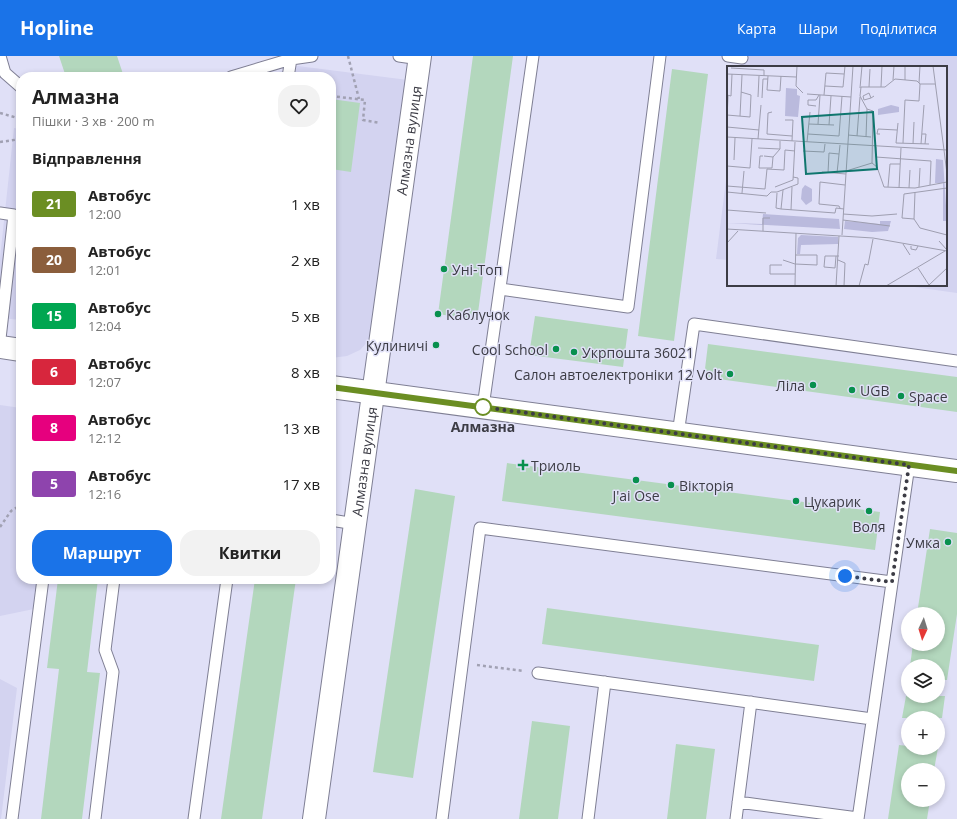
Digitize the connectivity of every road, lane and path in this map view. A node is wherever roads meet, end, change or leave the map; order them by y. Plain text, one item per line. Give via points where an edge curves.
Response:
1 (0, 56) edge
2 (312, 56) edge
3 (348, 56) edge
4 (533, 56) edge
5 (660, 56) edge
6 (728, 56) edge
7 (413, 57) edge
8 (742, 58) dead end
9 (291, 59) junction
10 (248, 72) edge
11 (289, 72) edge
12 (16, 83) edge
13 (336, 97) edge
14 (359, 99) junction
15 (0, 113) edge
16 (16, 118) edge
17 (380, 123) dead end
18 (16, 140) edge
19 (0, 142) edge
20 (0, 213) edge
21 (16, 215) edge
22 (16, 229) edge
23 (500, 289) junction
24 (0, 339) edge
25 (0, 347) edge
26 (16, 349) edge
27 (957, 361) edge
28 (336, 388) edge
29 (374, 392) junction
30 (483, 407) junction
31 (678, 434) junction
32 (909, 465) junction
33 (957, 471) edge
34 (16, 508) edge
35 (336, 521) edge
36 (355, 524) junction
37 (0, 527) edge
38 (892, 582) junction
39 (42, 584) edge
40 (113, 584) edge
41 (226, 584) edge
42 (462, 663) junction
43 (538, 673) joint
44 (605, 682) junction
45 (751, 702) junction
46 (872, 719) junction
47 (738, 802) junction
48 (12, 819) edge
49 (95, 819) edge
50 (194, 819) edge
51 (314, 819) edge
52 (442, 819) edge
53 (588, 819) edge
54 (736, 819) edge
55 (858, 819) edge

1 - 12 lane via 5,74
2 - 9 lane
3 - 14 path
4 - 23 lane
5 - 23 lane via 628,307
6 - 8 lane
7 - 29 street, Алмазна вулиця
9 - 10 lane
9 - 11 lane
13 - 14 path
14 - 17 path via 365,100 362,120
15 - 16 path
18 - 19 path
20 - 21 lane
22 - 24 lane
23 - 30 lane
25 - 26 street
27 - 31 lane via 694,324
28 - 29 street
29 - 30 street
29 - 36 street, Алмазна вулиця
30 - 31 street
31 - 32 street
32 - 33 street
32 - 38 lane
34 - 37 path
35 - 36 lane
36 - 51 street, Алмазна вулиця
38 - 42 lane via 480,528
38 - 46 lane
39 - 48 lane
40 - 49 lane via 105,650 113,672
41 - 50 lane
42 - 43 path
42 - 52 lane
43 - 44 lane
44 - 45 lane
44 - 53 lane
45 - 46 lane
45 - 47 lane
46 - 55 lane
47 - 54 lane
47 - 55 lane

